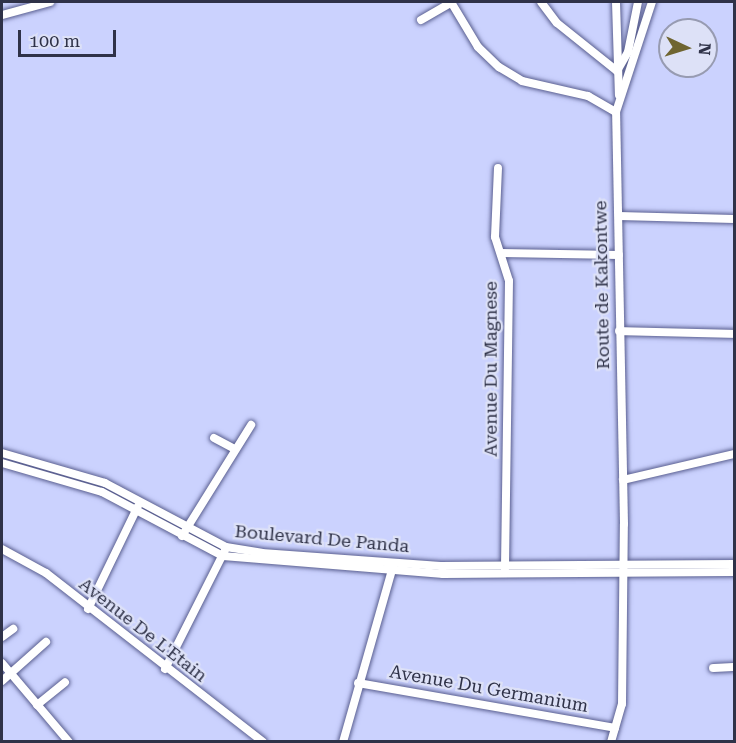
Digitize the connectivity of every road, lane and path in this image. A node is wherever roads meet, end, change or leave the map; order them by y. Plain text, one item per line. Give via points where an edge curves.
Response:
1 (50, 2) edge
2 (452, 2) edge
3 (542, 2) edge
4 (616, 2) edge
5 (638, 2) edge
6 (652, 2) edge
7 (2, 15) edge
8 (421, 20) dead end
9 (617, 71) junction
10 (620, 99) junction
11 (616, 112) junction
12 (498, 168) dead end
13 (619, 216) junction
14 (735, 219) edge
15 (501, 253) junction
16 (619, 255) junction
17 (619, 332) junction
18 (735, 334) edge
19 (251, 425) dead end
20 (214, 438) dead end
21 (235, 449) junction
22 (6, 454) edge
23 (735, 454) edge
24 (4, 464) edge
25 (48, 466) junction
26 (46, 475) junction
27 (623, 480) junction
28 (141, 501) junction
29 (137, 509) junction
30 (189, 527) junction
31 (182, 536) junction
32 (2, 549) edge
33 (224, 551) junction
34 (735, 564) edge
35 (392, 566) junction
36 (506, 569) junction
37 (623, 570) junction
38 (735, 572) edge
39 (88, 609) junction
40 (13, 628) dead end
41 (2, 638) edge
42 (46, 642) dead end
43 (2, 663) edge
44 (735, 667) edge
45 (713, 668) dead end
46 (165, 669) junction
47 (10, 673) junction
48 (2, 681) edge
49 (64, 682) dead end
50 (358, 682) junction
51 (37, 705) junction
52 (615, 728) junction
53 (69, 741) edge
54 (263, 741) edge
55 (343, 741) edge
56 (611, 741) edge

1 - 7 street
2 - 8 street
2 - 11 street via 478,47 504,71 522,81 588,96
3 - 9 street via 557,23
4 - 9 street
5 - 9 street via 628,52
6 - 10 street, Route de Kakontwe
9 - 10 street
10 - 11 street, Route de Kakontwe
11 - 13 street, Route de Kakontwe
12 - 15 street, Avenue Du Magnese via 495,237
13 - 14 street
13 - 16 street, Route de Kakontwe
15 - 16 street
15 - 36 street, Avenue Du Magnese via 509,281
16 - 17 street, Route de Kakontwe
17 - 18 street
17 - 27 street, Route de Kakontwe
19 - 21 street
20 - 21 street
21 - 30 street
22 - 24 street
22 - 25 street, Boulevard De Panda
23 - 27 street
24 - 26 street, Boulevard De Panda
25 - 26 street
25 - 28 street, Boulevard De Panda via 105,483
26 - 29 street, Boulevard De Panda
27 - 37 street, Route de Kakontwe
28 - 29 street
28 - 30 street, Boulevard De Panda
29 - 31 street, Boulevard De Panda
29 - 39 street
30 - 31 street
30 - 33 street, Boulevard De Panda
31 - 33 street, Boulevard De Panda
32 - 39 street, Avenue De L'Etain via 46,573
33 - 35 street, Boulevard De Panda
33 - 46 street
34 - 37 street
35 - 36 street, Boulevard De Panda
35 - 50 street
36 - 37 street, Boulevard De Panda
37 - 38 street
37 - 52 street, Route de Kakontwe via 622,704
39 - 46 street, Avenue De L'Etain
40 - 41 street
42 - 47 street
43 - 47 street
44 - 45 street
46 - 54 street, Avenue De L'Etain
47 - 48 street
47 - 51 street
49 - 51 street
50 - 52 street, Avenue Du Germanium
50 - 55 street
51 - 53 street
52 - 56 street, Route de Kakontwe

